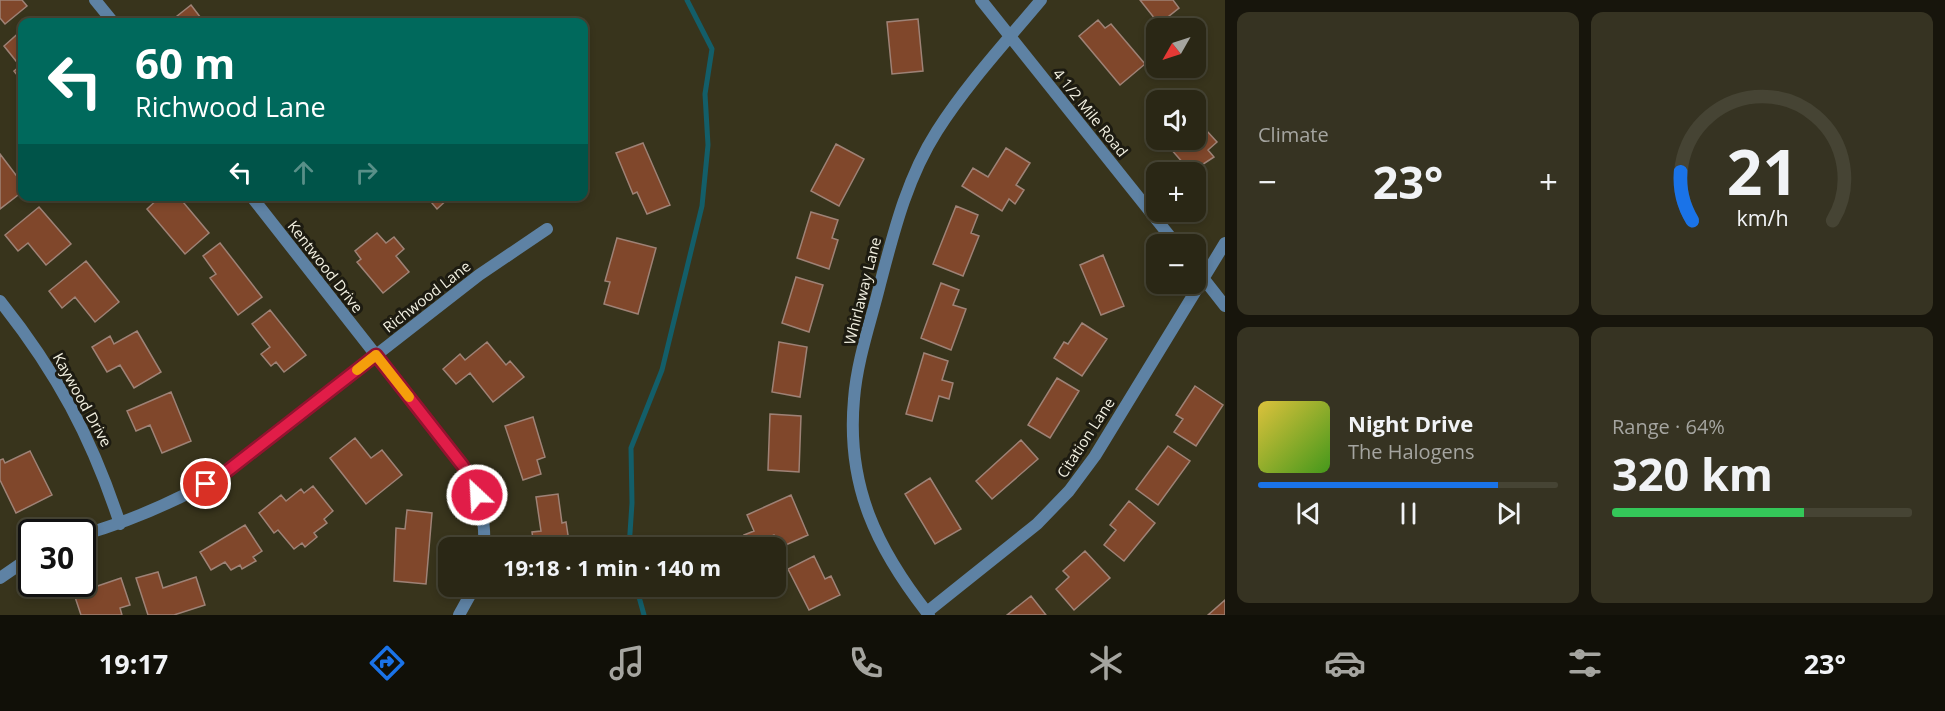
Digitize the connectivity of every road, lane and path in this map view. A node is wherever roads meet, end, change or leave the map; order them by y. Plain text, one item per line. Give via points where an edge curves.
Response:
1 (95, 0) edge
2 (981, 0) edge
3 (1041, 0) edge
4 (110, 18) edge
5 (1010, 37) junction
6 (255, 201) edge
7 (547, 229) dead end
8 (1168, 234) edge
9 (1225, 243) edge
10 (1206, 265) edge
11 (1206, 282) edge
12 (1187, 294) edge
13 (0, 301) edge
14 (1225, 306) edge
15 (376, 355) junction
16 (120, 524) junction
17 (96, 531) edge
18 (483, 537) edge
19 (18, 566) edge
20 (0, 578) edge
21 (469, 597) edge
22 (928, 614) edge
23 (459, 615) edge

1 - 4 street
2 - 5 street, 4 1/2 Mile Road
3 - 5 street, Whirlaway Lane
5 - 8 street, 4 1/2 Mile Road
5 - 22 street, Whirlaway Lane via 962,94 914,174 898,216 854,398 852,438 865,508 898,574
6 - 15 street, Kentwood Drive
7 - 15 street, Richwood Lane via 479,275
9 - 10 street, Citation Lane
11 - 14 street
12 - 22 street, Citation Lane via 1095,456 1069,490 1037,524
13 - 16 street, Kaywood Drive via 29,337 78,417 105,476
15 - 16 street, Richwood Lane via 226,472 185,496
15 - 18 street, Kentwood Drive via 463,466 481,507
16 - 17 street, Richwood Lane
19 - 20 street
21 - 23 street

